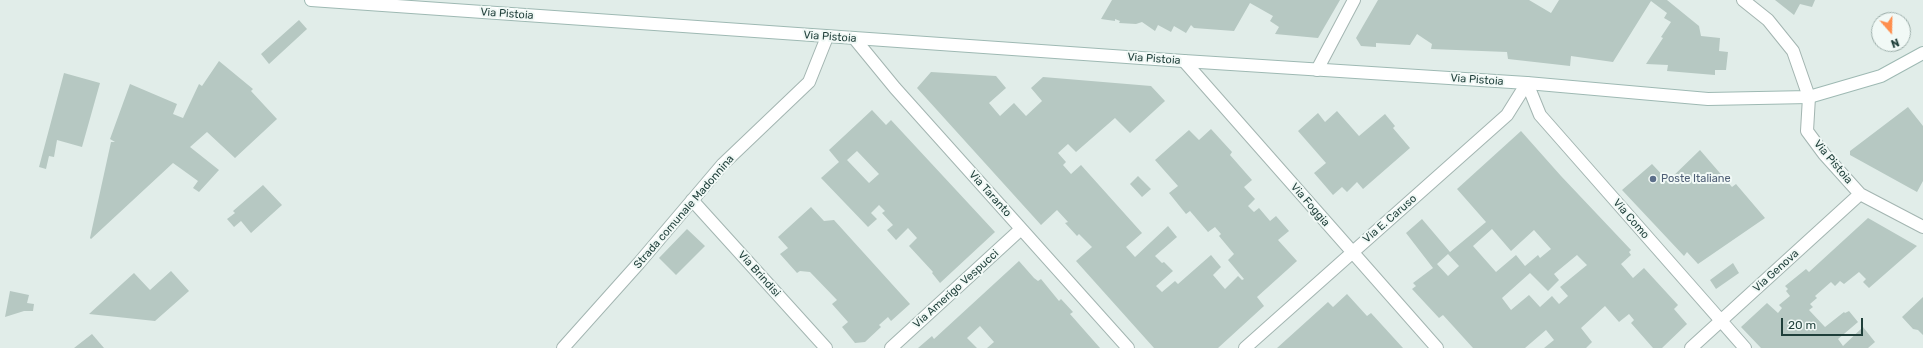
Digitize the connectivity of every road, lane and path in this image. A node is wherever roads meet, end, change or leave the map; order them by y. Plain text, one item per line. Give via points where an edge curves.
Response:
1 (311, 0) edge
2 (1354, 0) edge
3 (1743, 0) edge
4 (827, 36) junction
5 (854, 38) junction
6 (1923, 53) edge
7 (1184, 62) junction
8 (1316, 70) junction
9 (1527, 83) junction
10 (1809, 97) junction
11 (1860, 194) junction
12 (692, 200) junction
13 (1923, 227) edge
14 (1021, 229) junction
15 (1352, 253) junction
16 (1721, 321) junction
17 (564, 348) edge
18 (826, 348) edge
19 (892, 348) edge
20 (1128, 348) edge
21 (1245, 348) edge
22 (1437, 348) edge
23 (1691, 348) edge
24 (1745, 348) edge

1 - 4 street, Via Pistoia
2 - 8 street
3 - 10 street via 1768,20 1793,51
4 - 5 street, Via Pistoia
4 - 12 street, Strada comunale Madonnina via 809,82 723,164
5 - 7 street, Via Pistoia
5 - 14 street, Via Taranto via 895,88
6 - 10 street via 1881,76
7 - 8 street, Via Pistoia
7 - 15 street, Via Foggia
8 - 9 street, Via Pistoia
9 - 10 street, Via Pistoia via 1708,99
9 - 15 street, Via E. Caruso via 1507,115
9 - 16 street, Via Como via 1540,115
10 - 11 street, Via Pistoia via 1807,131
11 - 13 street, Via Pistoia
11 - 16 street, Via Genova
12 - 17 street, Strada comunale Madonnina
12 - 18 street, Via Brindisi
14 - 19 street, Via Amerigo Vespucci
14 - 20 street, Via Taranto
15 - 21 street, Via E. Caruso
15 - 22 street, Via Foggia
16 - 23 street, Via Genova
16 - 24 street, Via Como

